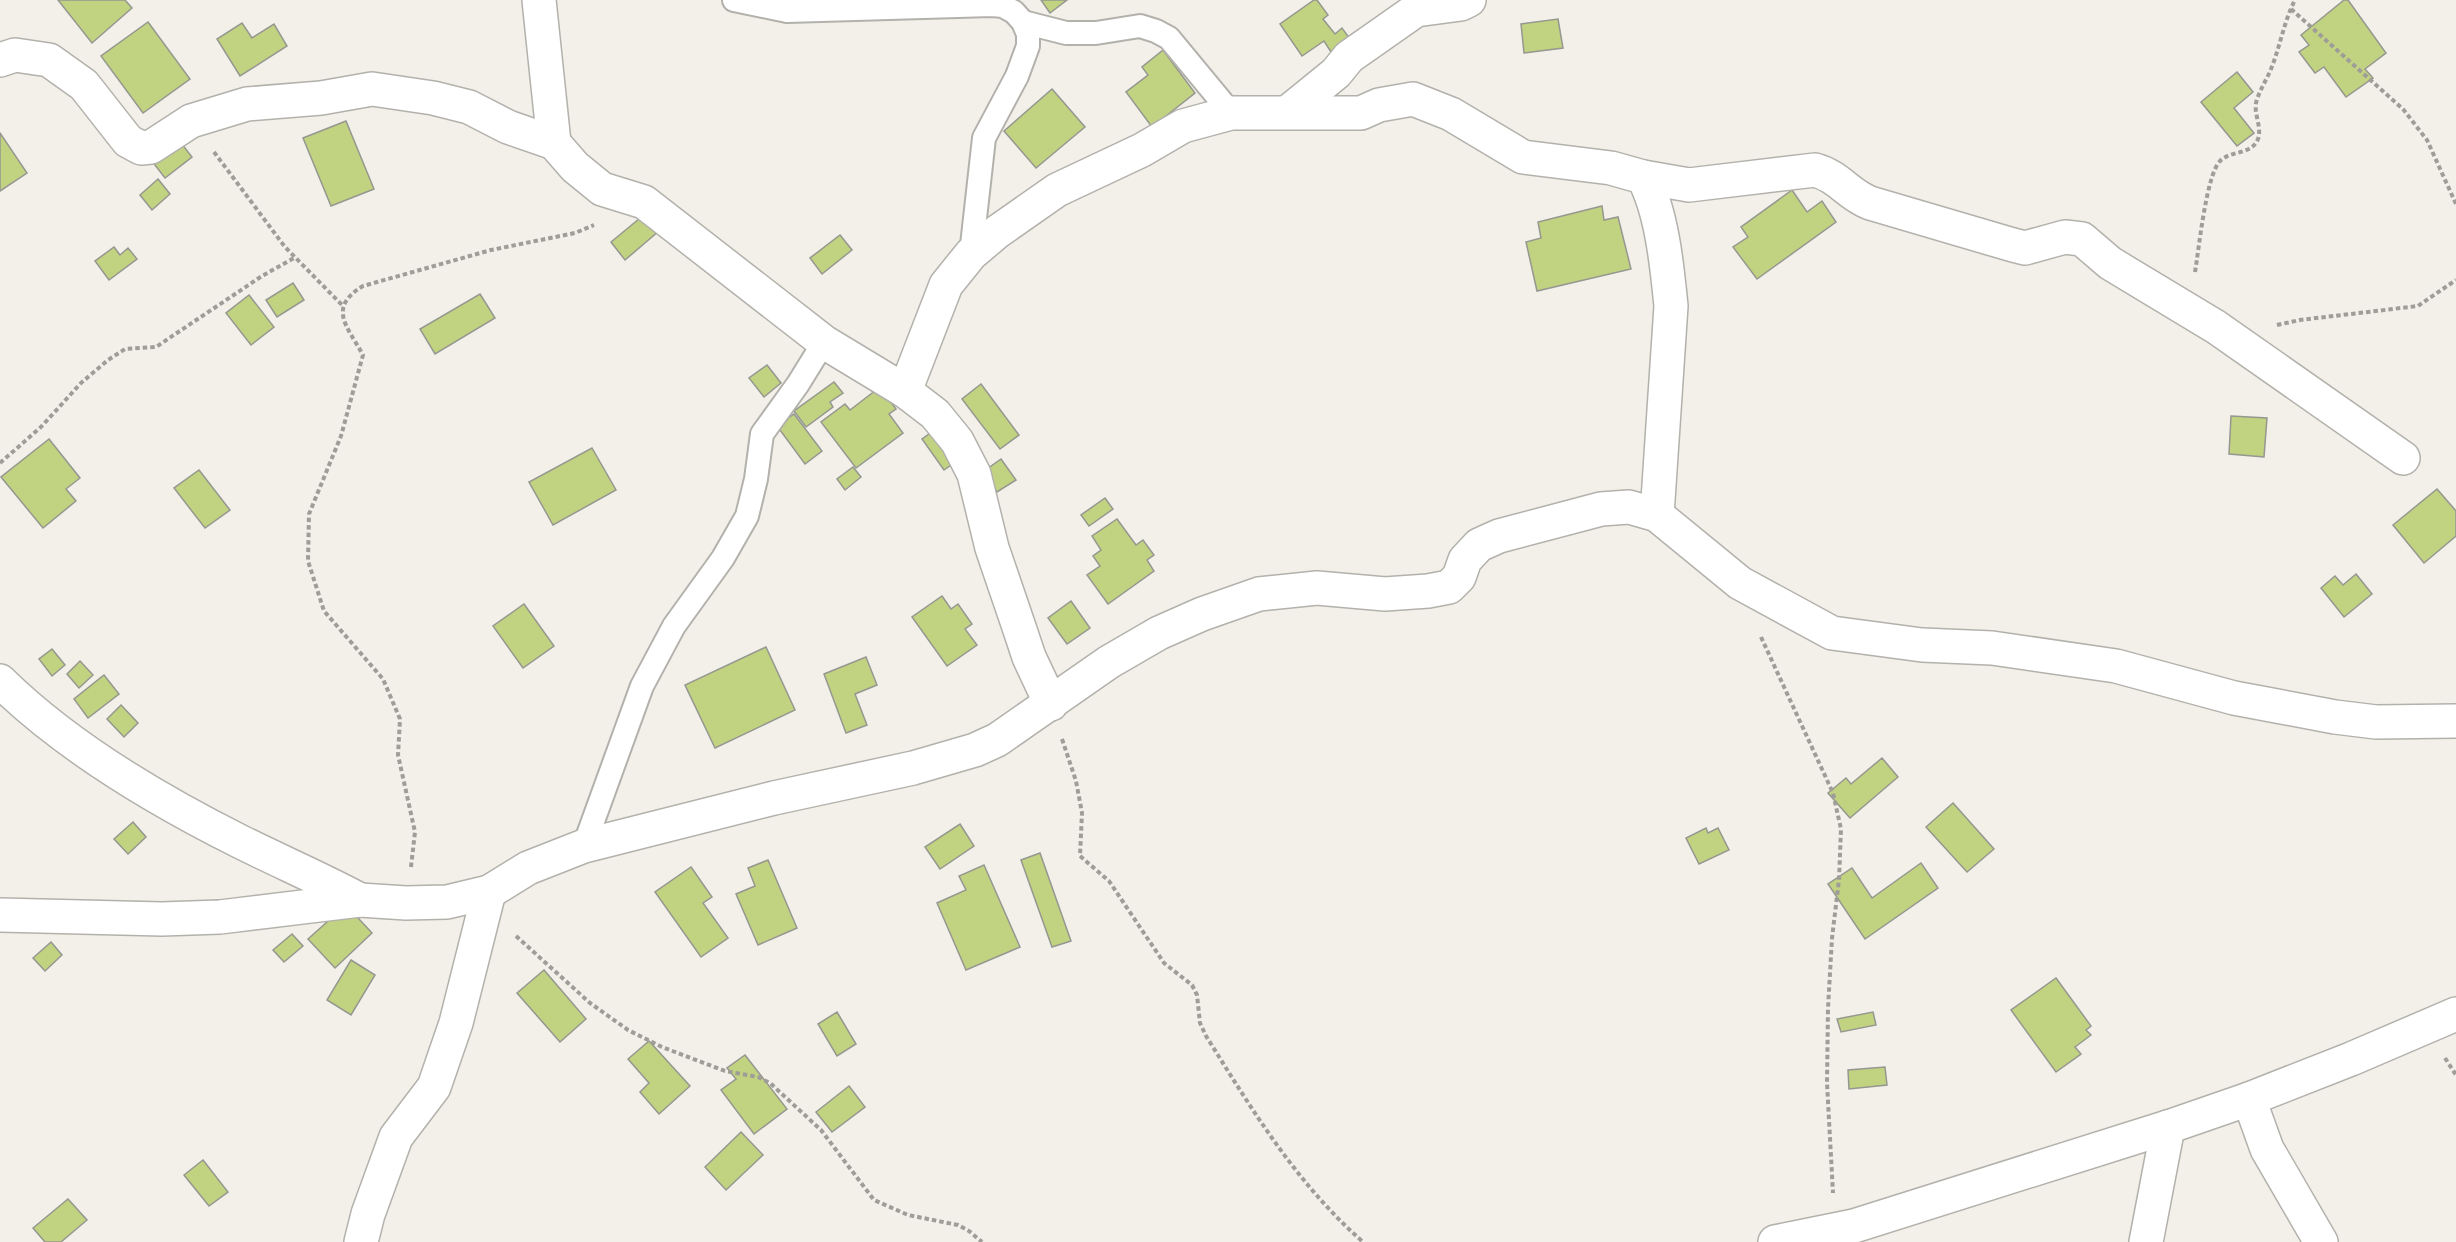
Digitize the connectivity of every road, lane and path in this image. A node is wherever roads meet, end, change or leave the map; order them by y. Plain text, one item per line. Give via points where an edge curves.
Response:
1 (539, 0) edge
2 (734, 0) edge
3 (1469, 0) edge
4 (2295, 0) edge
5 (2290, 9) junction
6 (1023, 22) junction
7 (0, 60) edge
8 (1288, 112) junction
9 (1231, 113) junction
10 (191, 121) junction
11 (554, 142) junction
12 (1643, 177) junction
13 (2456, 204) edge
14 (595, 224) dead end
15 (971, 254) junction
16 (294, 258) junction
17 (2456, 280) edge
18 (342, 305) junction
19 (2188, 309) junction
20 (2229, 335) junction
21 (824, 342) junction
22 (905, 391) junction
23 (2403, 458) dead end
24 (0, 464) edge
25 (1657, 515) junction
26 (1759, 633) dead end
27 (0, 681) edge
28 (1051, 704) junction
29 (2456, 721) edge
30 (584, 846) junction
31 (489, 892) junction
32 (360, 900) junction
33 (406, 903) junction
34 (0, 915) edge
35 (2456, 1014) edge
36 (2249, 1099) junction
37 (2168, 1126) junction
38 (1834, 1230) junction
39 (362, 1242) edge
40 (982, 1242) edge
41 (1363, 1242) edge
42 (1774, 1242) edge
43 (2146, 1242) edge
44 (2321, 1242) edge

1 - 11 street
2 - 6 lane via 787,11 992,5 1003,6
3 - 8 street via 1416,10 1349,57 1336,73
4 - 5 path
5 - 13 path via 2403,109 2427,140
5 - 19 path via 2271,70 2258,96 2255,110 2259,136 2255,145 2227,155 2212,176
6 - 9 lane via 1066,33 1140,26 1156,31 1169,38
6 - 15 lane via 1028,46 1017,76 984,138
7 - 10 street via 15,55 49,60 84,85 128,141 141,148 152,147
8 - 9 street
8 - 12 street via 1361,113 1379,105 1413,99 1451,114 1523,156 1611,168
9 - 15 street via 1183,126 1057,190
10 - 11 street via 247,104 321,99 372,89 469,107 508,127
10 - 16 path
11 - 21 street via 575,167 602,189 645,202
12 - 19 street via 1689,185 1815,170 1830,174 1859,199 2013,245 2025,248 2065,237 2082,239 2116,268
12 - 25 street via 1652,193 1671,306
14 - 18 path via 575,233 481,253 363,286 349,294
15 - 22 street via 946,285
16 - 18 path
16 - 24 path via 156,347 125,349 108,360
17 - 20 path via 2418,306 2300,320
18 - 33 path via 341,315 363,355 341,436 309,514 308,561 324,611 383,679 400,719 398,755 416,832
19 - 20 street
20 - 23 street
21 - 22 street
21 - 30 lane via 762,434 747,516 723,558 674,626 642,686
22 - 28 street via 934,414 957,441 974,474 992,548 1023,639
25 - 28 street via 1629,507 1602,509 1498,536 1479,545 1465,560 1460,577 1449,587 1385,594 1317,588 1259,594 1159,633 1109,662
25 - 29 street via 1740,583 1832,633 1922,645 1992,648 2116,666 2234,698 2345,718 2376,722
26 - 38 path via 1833,793 1841,829 1827,1073
27 - 32 street via 63,734 150,794
28 - 30 street via 975,750
28 - 41 path via 1076,781 1082,813 1080,856 1109,880 1164,963 1192,985 1206,1036 1256,1115 1318,1199
30 - 31 street via 528,868
31 - 33 street via 447,902
31 - 39 street via 456,1023 434,1087 396,1137
31 - 40 path via 518,940 590,1003 628,1030 725,1071 770,1083 821,1131 874,1200 908,1215 958,1225
32 - 33 street
32 - 34 street via 220,917
35 - 36 street
36 - 37 street
36 - 44 street via 2267,1149
37 - 38 street
37 - 43 street
38 - 42 street

